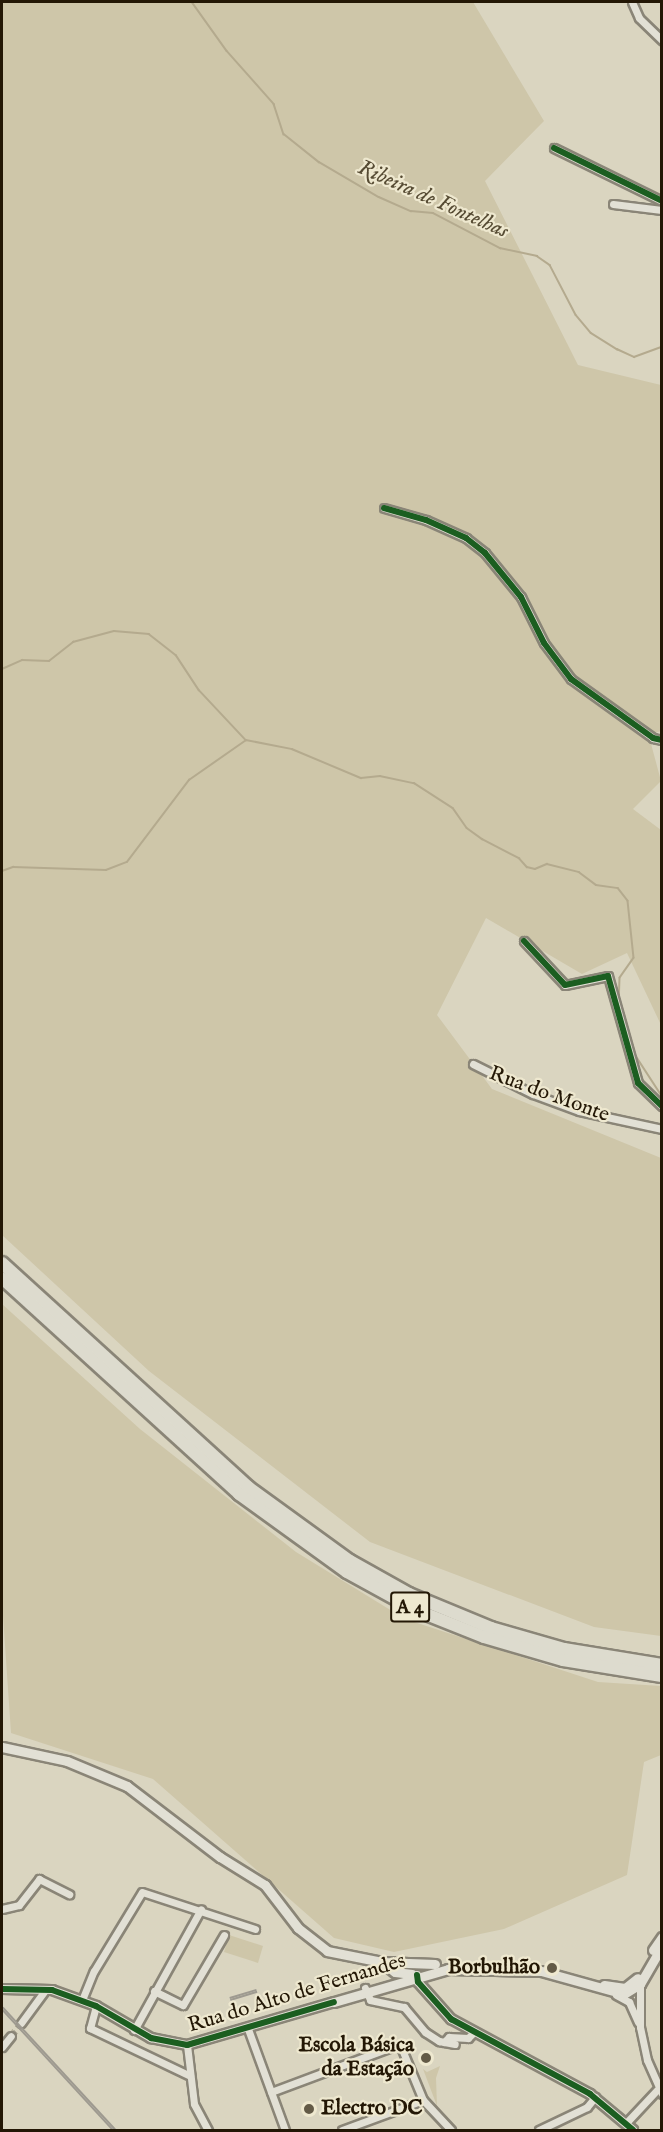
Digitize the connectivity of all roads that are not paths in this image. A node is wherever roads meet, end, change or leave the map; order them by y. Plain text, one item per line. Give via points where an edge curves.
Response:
1 (632, 2) edge
2 (662, 40) edge
3 (554, 148) dead end
4 (662, 201) edge
5 (613, 204) dead end
6 (662, 210) edge
7 (384, 508) dead end
8 (662, 740) edge
9 (524, 941) dead end
10 (473, 1064) dead end
11 (662, 1106) edge
12 (662, 1129) edge
13 (2, 1263) edge
14 (2, 1278) edge
15 (662, 1665) edge
16 (662, 1676) edge
17 (2, 1747) edge
18 (69, 1894) dead end
19 (2, 1909) edge
20 (201, 1909) junction
21 (255, 1929) dead end
22 (224, 1935) dead end
23 (662, 1937) edge
24 (662, 1946) edge
25 (388, 1964) junction
26 (435, 1967) junction
27 (415, 1972) junction
28 (402, 1974) junction
29 (575, 1979) junction
30 (385, 1980) junction
31 (638, 1983) junction
32 (429, 1987) junction
33 (2, 1989) edge
34 (46, 1989) junction
35 (366, 1990) junction
36 (628, 1990) junction
37 (154, 1991) junction
38 (616, 1995) junction
39 (82, 2000) junction
40 (638, 2000) junction
41 (334, 2002) joint
42 (629, 2002) junction
43 (439, 2005) junction
44 (96, 2007) junction
45 (21, 2023) tunnel mouth
46 (640, 2027) junction
47 (248, 2029) junction
48 (134, 2030) junction
49 (473, 2033) junction
50 (11, 2036) tunnel mouth
51 (444, 2042) junction
52 (455, 2044) dead end
53 (187, 2045) junction
54 (2, 2047) edge
55 (190, 2076) junction
56 (271, 2092) junction
57 (659, 2092) edge
58 (595, 2097) junction
59 (423, 2100) junction
60 (626, 2123) junction
61 (208, 2130) edge
62 (285, 2130) edge
63 (342, 2130) edge
64 (451, 2130) edge
65 (539, 2130) edge
66 (633, 2130) edge

1 - 2 street via 639,18
3 - 4 street
5 - 6 street
7 - 8 street via 426,520 466,538 485,553 521,597 544,643 571,679
9 - 11 street via 565,985 608,976 638,1083
10 - 12 street, Rua do Monte via 533,1094 579,1111
13 - 15 highway, A 4 via 248,1487 350,1561 409,1594 490,1628 564,1649
14 - 16 highway, A 4 via 239,1494 347,1572 416,1610 494,1640 563,1660
17 - 25 main road via 67,1761 127,1786 265,1885 298,1929 318,1946 337,1954
18 - 19 street via 39,1879 19,1905
20 - 21 street
20 - 37 street
20 - 39 street via 138,1894
22 - 37 street via 183,2005
23 - 31 main road
24 - 31 main road
25 - 26 main road
25 - 27 main road
25 - 28 main road
25 - 30 main road
26 - 27 main road, Rua do Alto de Fernandes
26 - 29 main road, Rua do Alto de Fernandes via 541,1971
26 - 32 street
27 - 28 main road
27 - 32 street
27 - 35 main road, Rua do Alto de Fernandes
27 - 43 street via 418,1982
28 - 30 main road, Rua do Alto de Fernandes
29 - 36 main road
29 - 38 main road
30 - 35 main road, Rua do Alto de Fernandes
31 - 36 main road
31 - 40 street
32 - 43 street
33 - 34 street, Rua do Alto de Fernandes
34 - 39 street, Rua do Alto de Fernandes
34 - 45 street
35 - 41 main road, Rua do Alto de Fernandes
35 - 51 street via 370,2000 412,2013 425,2032
36 - 38 main road
36 - 40 street
36 - 42 street
37 - 48 street
38 - 42 street
39 - 44 street, Rua do Alto de Fernandes
40 - 46 street
41 - 47 street, Rua do Alto de Fernandes
42 - 46 street
43 - 49 street
44 - 48 street, Rua do Alto de Fernandes
44 - 55 street via 90,2028
46 - 57 street
47 - 53 street, Rua do Alto de Fernandes
47 - 56 street
48 - 53 street, Rua do Alto de Fernandes via 151,2038
49 - 51 street via 468,2038 449,2037
49 - 58 street
50 - 54 street
51 - 52 street
53 - 55 street
55 - 61 street via 194,2104
56 - 59 street via 394,2046 405,2052
56 - 62 street
57 - 60 street
58 - 60 street
58 - 65 street via 587,2107
59 - 63 street
59 - 64 street
60 - 66 street

